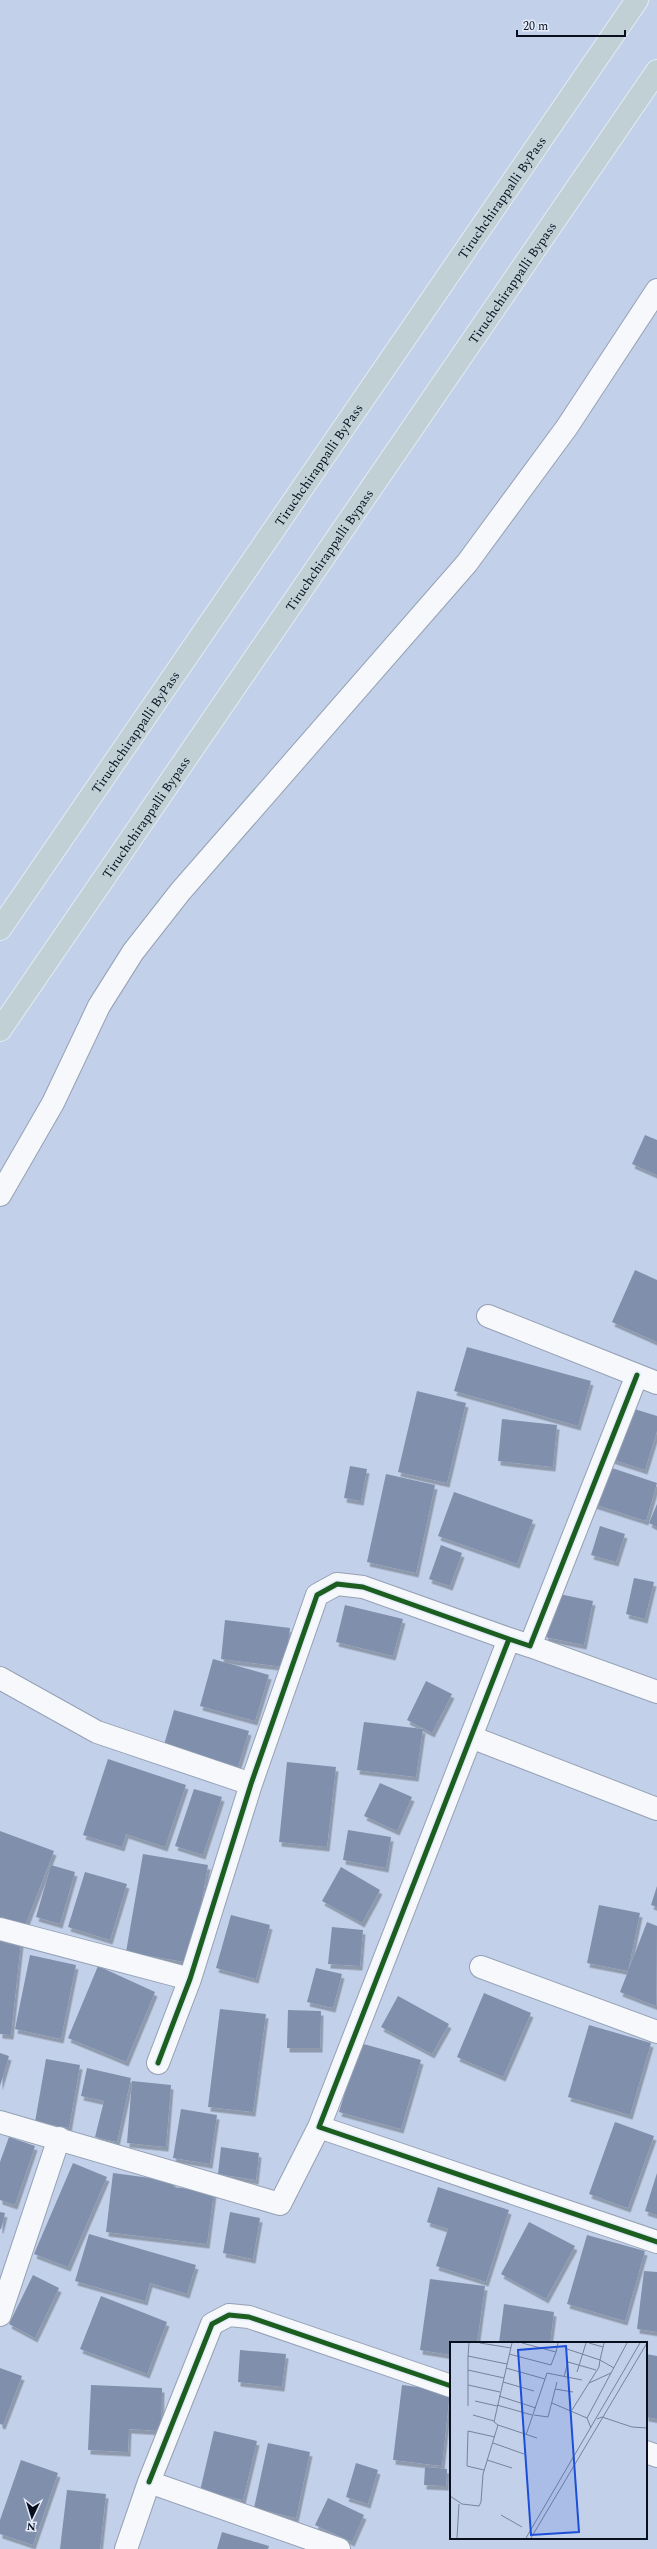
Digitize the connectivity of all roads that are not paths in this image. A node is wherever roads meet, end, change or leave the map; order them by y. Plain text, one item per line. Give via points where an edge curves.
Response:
1 (637, 0) edge
2 (657, 71) edge
3 (657, 290) edge
4 (0, 929) edge
5 (0, 1030) edge
6 (0, 1195) edge
7 (488, 1316) dead end
8 (637, 1375) junction
9 (657, 1383) edge
10 (509, 1639) junction
11 (530, 1646) junction
12 (0, 1678) edge
13 (657, 1692) edge
14 (471, 1737) junction
15 (251, 1784) junction
16 (657, 1809) edge
17 (0, 1929) edge
18 (480, 1967) dead end
19 (190, 1979) junction
20 (657, 2032) edge
21 (158, 2063) dead end
22 (0, 2122) edge
23 (319, 2127) junction
24 (59, 2138) junction
25 (657, 2242) edge
26 (0, 2316) edge
27 (450, 2386) edge
28 (647, 2452) edge
29 (657, 2456) edge
30 (149, 2482) junction
31 (126, 2549) edge
32 (338, 2549) edge

1 - 4 highway, Tiruchchirappalli ByPass
2 - 5 highway, Tiruchchirappalli Bypass
3 - 6 street via 567,426 467,563 180,892 133,952 99,1006 53,1103
7 - 8 street
8 - 9 street
8 - 11 street
10 - 11 street
10 - 14 street
10 - 15 street via 363,1587 337,1584 317,1595
11 - 13 street
12 - 15 street via 98,1732
14 - 16 street
14 - 23 street
15 - 19 street
17 - 19 street
18 - 20 street
19 - 21 street
22 - 24 street
23 - 24 street via 280,2204
23 - 25 street
24 - 26 street
27 - 30 street via 249,2317 229,2315 212,2324
28 - 29 street
30 - 31 street
30 - 32 street

